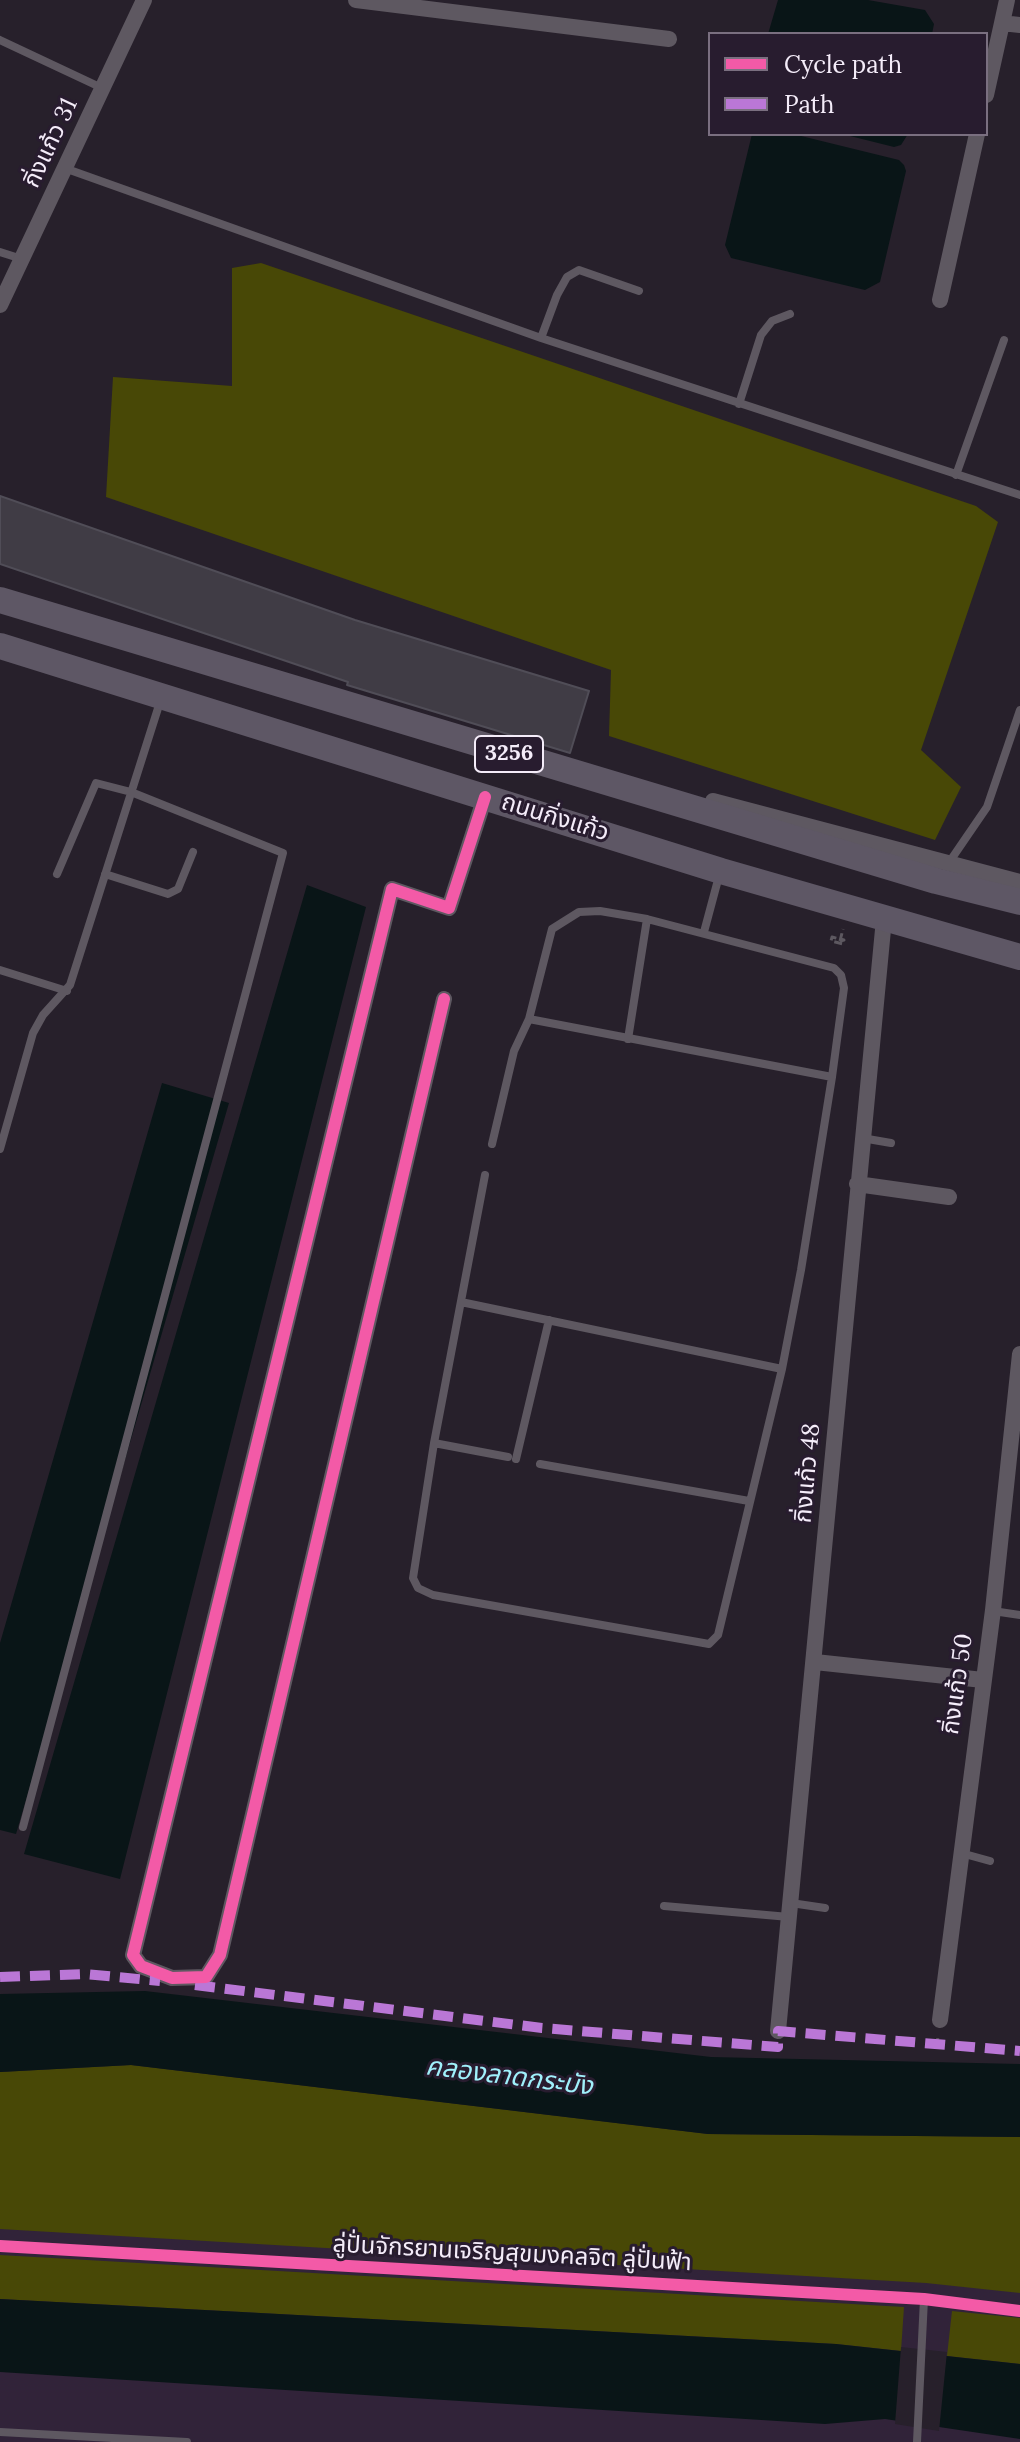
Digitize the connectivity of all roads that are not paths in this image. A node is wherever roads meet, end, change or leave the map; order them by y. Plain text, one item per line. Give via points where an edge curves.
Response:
1 (356, 0) edge
2 (1007, 0) edge
3 (138, 2) edge
4 (1002, 23) junction
5 (1020, 25) edge
6 (669, 39) dead end
7 (0, 40) edge
8 (988, 86) edge
9 (103, 88) junction
10 (977, 136) edge
11 (67, 169) junction
12 (0, 252) edge
13 (22, 260) junction
14 (639, 291) dead end
15 (940, 300) dead end
16 (0, 305) edge
17 (790, 314) dead end
18 (541, 338) junction
19 (1004, 340) dead end
20 (739, 404) junction
21 (956, 475) junction
22 (1020, 495) edge
23 (0, 600) edge
24 (0, 646) edge
25 (161, 697) junction
26 (1020, 710) edge
27 (131, 792) junction
28 (485, 797) junction
29 (193, 852) dead end
30 (721, 871) junction
31 (942, 872) junction
32 (57, 874) dead end
33 (105, 874) junction
34 (1020, 882) edge
35 (1020, 902) edge
36 (647, 919) junction
37 (884, 919) junction
38 (704, 932) junction
39 (1020, 957) edge
40 (0, 970) edge
41 (67, 991) junction
42 (444, 999) dead end
43 (529, 1019) junction
44 (628, 1039) junction
45 (832, 1077) junction
46 (861, 1138) junction
47 (891, 1143) dead end
48 (492, 1144) dead end
49 (0, 1149) edge
50 (485, 1175) dead end
51 (857, 1184) junction
52 (949, 1197) dead end
53 (461, 1302) junction
54 (549, 1320) junction
55 (1020, 1354) edge
56 (782, 1369) junction
57 (434, 1443) junction
58 (540, 1464) dead end
59 (749, 1501) junction
60 (993, 1610) junction
61 (1020, 1615) edge
62 (815, 1662) junction
63 (983, 1680) junction
64 (23, 1827) dead end
65 (960, 1853) junction
66 (990, 1861) dead end
67 (664, 1906) dead end
68 (825, 1908) dead end
69 (790, 1910) junction
70 (940, 2020) dead end
71 (778, 2031) dead end
72 (924, 2299) dead end
73 (0, 2432) edge
74 (917, 2439) edge
75 (187, 2442) edge

1 - 6 street
2 - 4 street
3 - 9 street, กิ่งแก้ว 31
4 - 5 street
4 - 8 street
7 - 9 lane
9 - 11 street, กิ่งแก้ว 31
10 - 15 street
11 - 13 street, กิ่งแก้ว 31
11 - 18 lane
12 - 13 lane
13 - 16 street, กิ่งแก้ว 31
14 - 18 lane via 579,270 567,277
17 - 20 lane via 772,321 761,335
18 - 20 lane
19 - 21 lane
20 - 21 lane
21 - 22 lane
23 - 31 main road, ถนนกิ่งแก้ว / 3256 via 306,693
24 - 25 main road, ถนนกิ่งแก้ว / 3256
25 - 27 lane
25 - 28 main road, ถนนกิ่งแก้ว / 3256
26 - 31 lane via 987,807
27 - 32 lane via 99,783 91,787
27 - 33 lane
27 - 64 lane via 283,853
28 - 30 main road, ถนนกิ่งแก้ว / 3256
28 - 42 street via 449,908 392,889 133,1955 141,1966 172,1978 206,1977 220,1955
29 - 33 lane via 178,889 168,894
30 - 37 main road, ถนนกิ่งแก้ว / 3256
30 - 38 lane
31 - 34 street
31 - 35 main road, ถนนกิ่งแก้ว / 3256
33 - 41 lane
36 - 38 lane
36 - 43 lane via 600,911 571,914 561,921 547,938
36 - 44 lane
37 - 39 main road, ถนนกิ่งแก้ว / 3256
37 - 46 street, กิ่งแก้ว 48
38 - 45 lane via 834,968 841,975 844,988
40 - 41 lane
41 - 49 lane via 33,1033
43 - 44 lane
43 - 48 lane via 514,1051
44 - 45 lane
45 - 56 lane
46 - 47 lane
46 - 51 street, กิ่งแก้ว 48
50 - 53 lane
51 - 52 street
51 - 62 street, กิ่งแก้ว 48
53 - 54 lane
53 - 57 lane
54 - 56 lane
54 - 57 lane via 512,1458
55 - 60 street, กิ่งแก้ว 50
56 - 59 lane
57 - 59 lane via 412,1568 418,1588 703,1645 718,1635
58 - 59 lane
60 - 61 lane
60 - 63 street, กิ่งแก้ว 50
62 - 63 street
62 - 69 street, กิ่งแก้ว 48
63 - 65 street, กิ่งแก้ว 50
65 - 66 lane
65 - 70 street, กิ่งแก้ว 50
67 - 69 lane
68 - 69 lane
69 - 71 street, กิ่งแก้ว 48
72 - 74 lane
73 - 75 lane

